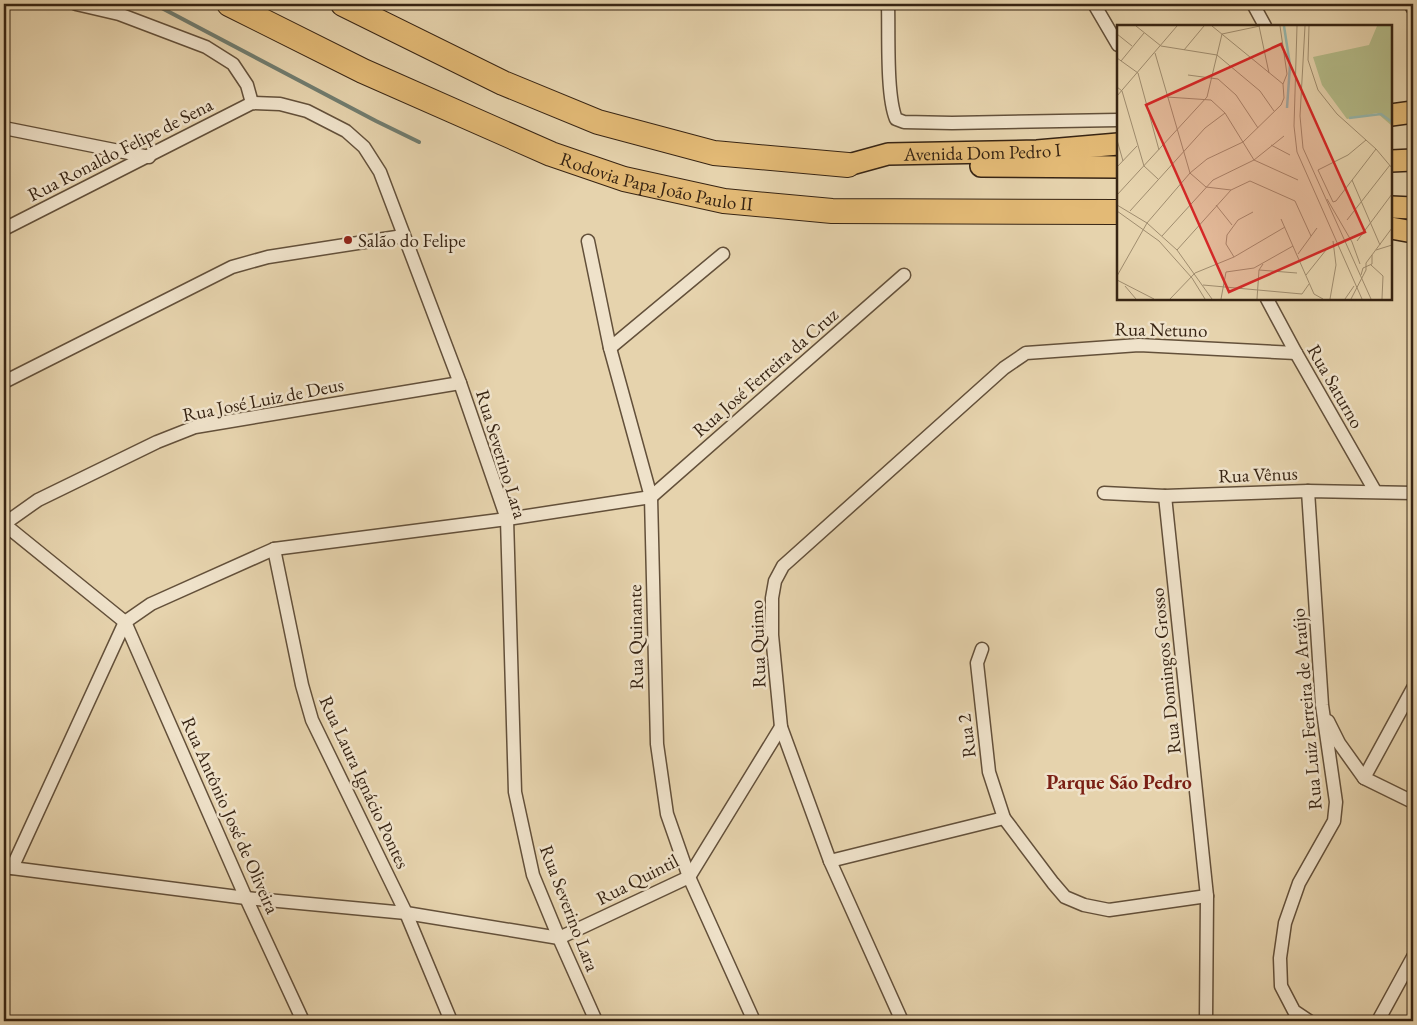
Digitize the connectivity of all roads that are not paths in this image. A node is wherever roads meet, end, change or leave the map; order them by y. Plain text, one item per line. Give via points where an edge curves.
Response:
1 (76, 4) edge
2 (229, 4) edge
3 (343, 4) edge
4 (888, 4) edge
5 (1094, 4) edge
6 (1252, 4) edge
7 (1410, 4) edge
8 (1413, 10) edge
9 (1263, 25) edge
10 (1117, 43) edge
11 (252, 103) junction
12 (1413, 112) edge
13 (1392, 115) edge
14 (1117, 120) edge
15 (4, 128) edge
16 (1117, 144) edge
17 (149, 157) junction
18 (1413, 160) edge
19 (1392, 161) edge
20 (848, 165) junction
21 (1117, 167) edge
22 (1392, 207) edge
23 (1413, 208) edge
24 (1117, 212) edge
25 (1392, 228) edge
26 (4, 229) edge
27 (1413, 232) edge
28 (404, 236) junction
29 (588, 241) dead end
30 (723, 254) dead end
31 (904, 276) dead end
32 (1268, 300) edge
33 (610, 348) junction
34 (1026, 353) joint
35 (1296, 354) junction
36 (4, 382) edge
37 (460, 383) junction
38 (1308, 491) junction
39 (1375, 492) junction
40 (1104, 493) dead end
41 (1413, 493) edge
42 (1166, 496) junction
43 (651, 497) junction
44 (507, 519) junction
45 (4, 524) edge
46 (274, 549) junction
47 (125, 622) junction
48 (982, 649) dead end
49 (1413, 688) edge
50 (1322, 705) junction
51 (780, 728) junction
52 (1364, 778) junction
53 (1413, 802) edge
54 (1004, 818) junction
55 (830, 861) junction
56 (8, 867) edge
57 (689, 877) junction
58 (1207, 896) junction
59 (246, 898) junction
60 (406, 913) junction
61 (559, 938) junction
62 (1413, 957) edge
63 (303, 1021) edge
64 (451, 1021) edge
65 (596, 1021) edge
66 (754, 1021) edge
67 (902, 1021) edge
68 (1206, 1021) edge
69 (1309, 1021) edge
70 (1378, 1021) edge

1 - 11 street via 119,14 206,47 233,64 247,85
2 - 24 highway, Rodovia Papa João Paulo II via 363,71 551,154 624,179 724,201 832,212
3 - 20 highway, Rodovia Papa João Paulo II via 503,83 598,122 714,153
4 - 14 street via 892,110 896,119 952,123
5 - 10 street
6 - 9 street
7 - 8 street
11 - 17 street, Rua Ronaldo Felipe de Sena
11 - 28 street, Rua Severino Lara via 280,104 307,111 346,131 364,147 380,172
12 - 13 highway
15 - 17 street
16 - 20 highway, Avenida Dom Pedro I via 1037,151 888,154
17 - 26 street, Rua Ronaldo Felipe de Sena
18 - 19 highway
20 - 21 highway
22 - 23 highway
25 - 27 highway
28 - 36 street via 268,257 232,266
28 - 37 street, Rua Severino Lara
29 - 33 street, Rua Quinante
30 - 33 street
31 - 43 street, Rua José Ferreira da Cruz
32 - 35 street, Rua Saturno
33 - 43 street, Rua Quinante
34 - 35 street, Rua Netuno via 1140,345
34 - 51 street, Rua Quimo via 1004,368 783,566 775,580 772,598
35 - 39 street, Rua Saturno
37 - 44 street, Rua Severino Lara
37 - 45 street, Rua José Luiz de Deus via 195,427 156,442 47,496
38 - 39 street, Rua Vênus
38 - 42 street, Rua Vênus
38 - 50 street, Rua Luiz Ferreira de Araújo
39 - 41 street, Rua Vênus
40 - 42 street, Rua Vênus
42 - 58 street, Rua Domingos Grosso
43 - 44 street
43 - 57 street, Rua Quinante via 657,744 667,814
44 - 46 street
44 - 61 street, Rua Severino Lara via 515,792 533,874
45 - 47 street
46 - 47 street via 151,604
46 - 60 street, Rua Laura Ignácio Pontes via 312,720
47 - 56 street
47 - 59 street, Rua Antônio José de Oliveira
48 - 54 street, Rua 2 via 977,663 989,772
49 - 52 street
50 - 52 street via 1339,743
50 - 69 street, Rua Luiz Ferreira de Araújo via 1336,802 1334,821 1299,883 1285,923 1280,958 1281,986 1294,1011
51 - 55 street, Rua Quimo
51 - 57 street, Rua Quintil
52 - 53 street
54 - 55 street
54 - 58 street, Rua 2 via 1065,897 1084,905 1109,910
55 - 67 street, Rua Quimo
56 - 59 street
57 - 61 street, Rua Quintil
57 - 66 street, Rua Quinante
58 - 68 street, Rua Domingos Grosso
59 - 60 street
59 - 63 street, Rua Antônio José de Oliveira
60 - 61 street
60 - 64 street, Rua Laura Ignácio Pontes
61 - 65 street, Rua Severino Lara
62 - 70 street

